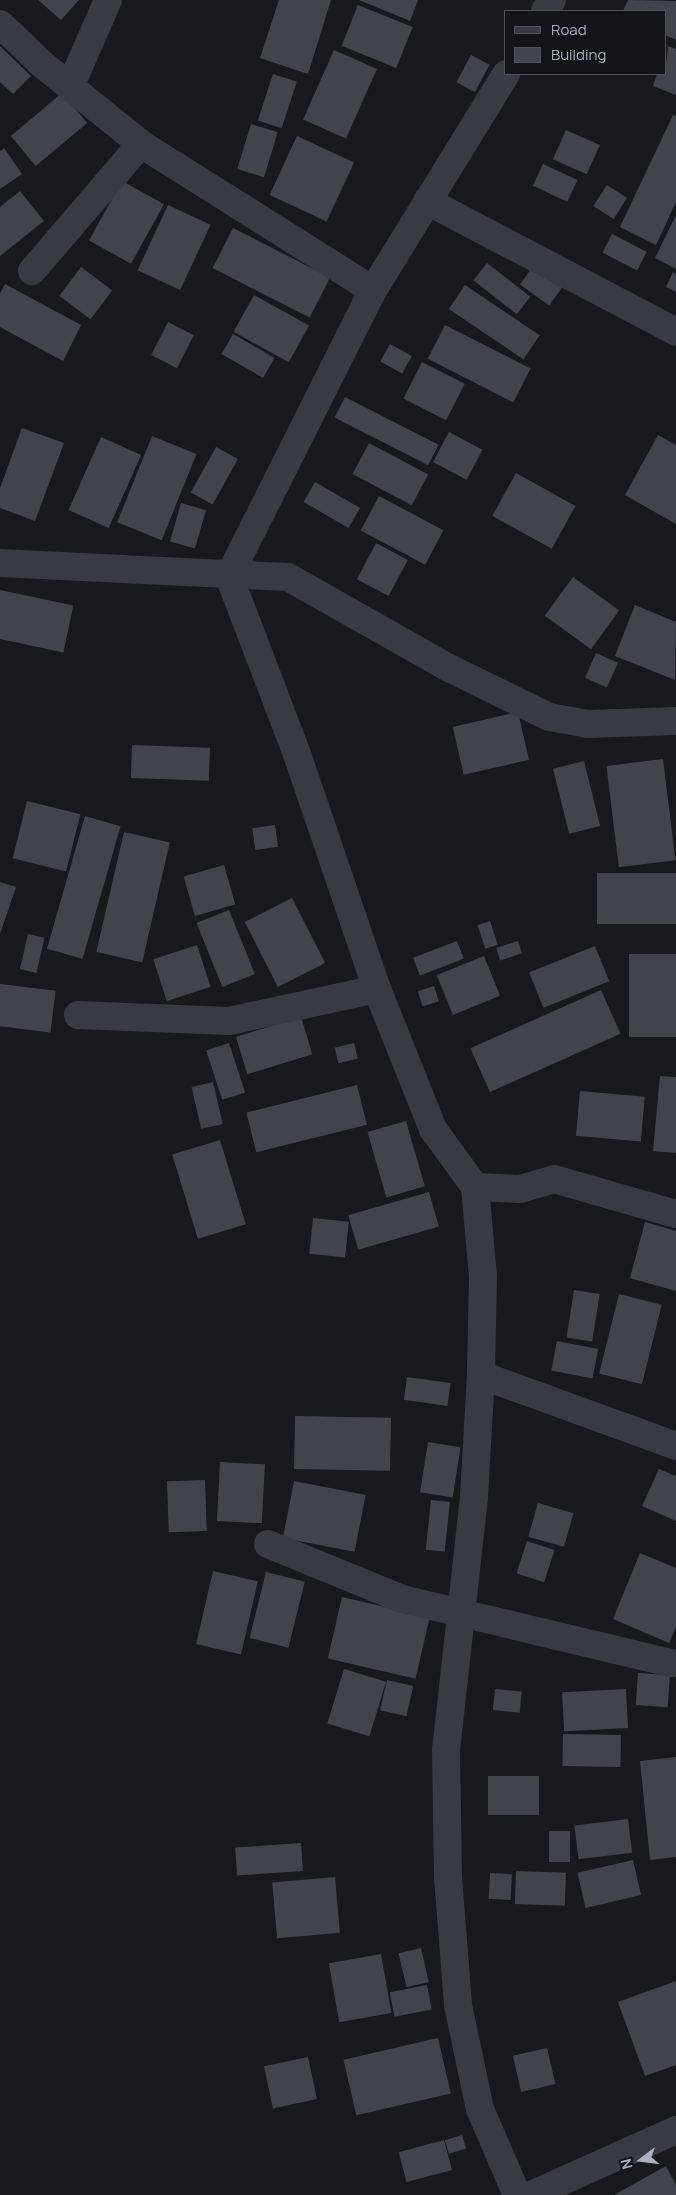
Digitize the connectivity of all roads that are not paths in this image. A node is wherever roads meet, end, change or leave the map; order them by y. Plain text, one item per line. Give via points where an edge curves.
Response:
1 (108, 0) edge
2 (0, 24) edge
3 (505, 75) edge
4 (70, 87) junction
5 (141, 144) junction
6 (427, 201) junction
7 (32, 271) dead end
8 (373, 290) junction
9 (676, 332) edge
10 (0, 563) edge
11 (229, 576) junction
12 (676, 721) edge
13 (377, 989) junction
14 (78, 1015) dead end
15 (475, 1187) junction
16 (676, 1214) edge
17 (481, 1375) junction
18 (676, 1446) edge
19 (268, 1544) dead end
20 (460, 1613) junction
21 (671, 1663) dead end
22 (676, 2130) edge
23 (517, 2195) edge
24 (531, 2195) edge

1 - 4 street
2 - 4 street
3 - 6 street
4 - 5 street
5 - 7 street
5 - 8 street
6 - 8 street
6 - 9 street
8 - 11 street
10 - 11 street
11 - 12 street via 288,577 449,668 549,717 587,724
11 - 13 street via 298,757
13 - 14 street via 229,1021
13 - 15 street via 433,1129
15 - 16 street via 520,1189 554,1179
15 - 17 street via 483,1276
17 - 18 street
17 - 20 street via 474,1496
19 - 20 street via 402,1599
20 - 21 street
20 - 23 street via 446,1749 448,1876 458,2005 480,2108
22 - 24 street

